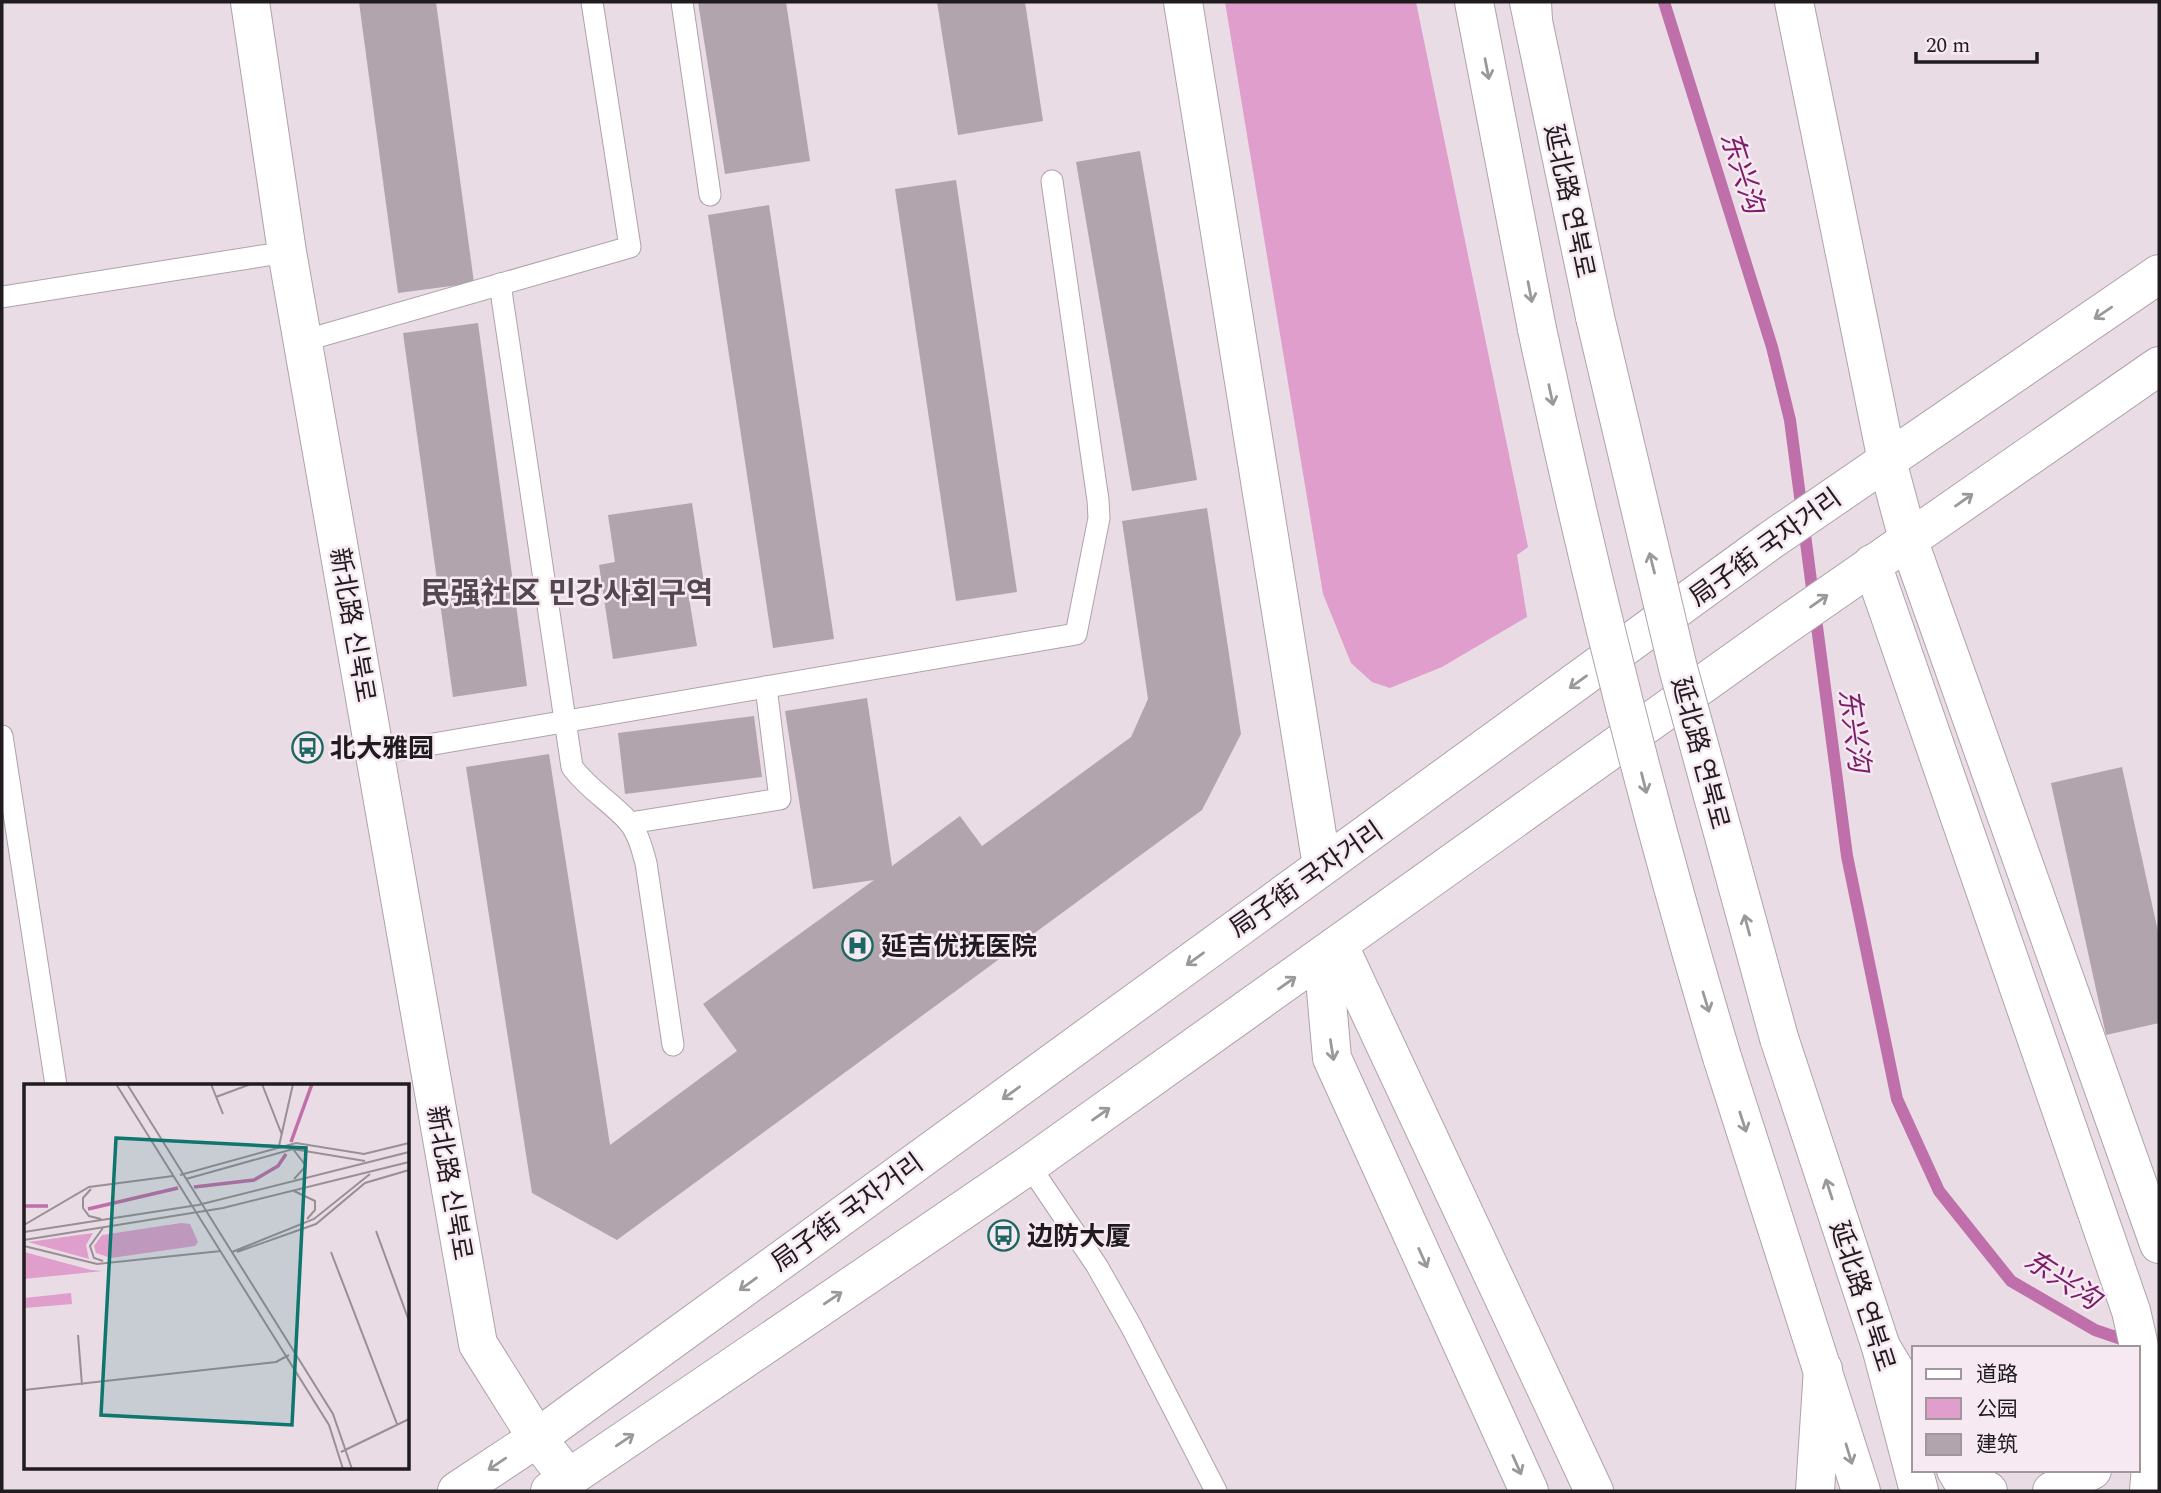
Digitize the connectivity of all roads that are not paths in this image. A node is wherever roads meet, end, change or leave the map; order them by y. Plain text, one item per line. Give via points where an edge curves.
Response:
1 (250, 2) edge
2 (592, 2) edge
3 (682, 2) edge
4 (1183, 2) edge
5 (1205, 2) edge
6 (1474, 2) edge
7 (1794, 2) edge
8 (1813, 2) edge
9 (1531, 8) edge
10 (1052, 181) dead end
11 (710, 195) dead end
12 (287, 252) junction
13 (2159, 274) edge
14 (500, 284) junction
15 (2, 297) edge
16 (303, 341) junction
17 (2159, 366) edge
18 (1887, 461) junction
19 (1908, 539) junction
20 (1865, 569) junction
21 (766, 687) junction
22 (565, 722) junction
23 (2, 736) edge
24 (375, 754) junction
25 (630, 822) junction
26 (1330, 862) junction
27 (1331, 952) junction
28 (673, 1045) dead end
29 (56, 1084) edge
30 (1029, 1165) junction
31 (2159, 1244) edge
32 (2137, 1346) edge
33 (1881, 1347) junction
34 (1823, 1369) junction
35 (2140, 1372) edge
36 (1912, 1399) edge
37 (2144, 1402) edge
38 (537, 1438) junction
39 (1912, 1464) edge
40 (1914, 1472) edge
41 (2090, 1472) edge
42 (559, 1485) edge
43 (457, 1491) edge
44 (1216, 1491) edge
45 (1529, 1491) edge
46 (1569, 1491) edge
47 (1594, 1491) edge
48 (1815, 1491) edge
49 (1861, 1491) edge
50 (1919, 1491) edge
51 (2052, 1491) edge
52 (2149, 1491) edge

1 - 12 main road, 新北路 신북로
2 - 14 lane via 630,247
3 - 11 lane
4 - 26 main road
5 - 26 main road
6 -> 34 main road, 延北路 연북로, bridge via 1585,547 1665,867
7 - 18 main road
8 - 18 main road via 1879,335
33 -> 9 main road, 延北路 연북로, bridge via 1779,1038 1678,668 1595,317
10 - 21 lane via 1099,518 1076,634
12 - 15 lane
12 - 16 main road, 新北路 신북로
13 -> 18 main road, 局子街 국자거리
14 - 16 lane
14 - 22 lane
16 - 24 main road, 新北路 신북로
19 -> 17 main road
18 - 19 main road
18 -> 26 main road, 局子街 국자거리 via 1771,540
19 - 20 main road
19 - 31 main road
27 -> 20 main road
20 - 32 main road via 2132,1311
21 - 22 lane
21 - 25 lane via 780,799
22 - 24 lane
22 - 25 lane via 572,766 584,783
23 - 29 lane
24 - 38 main road, 新北路 신북로 via 478,1344
25 - 28 lane via 646,863
26 -> 38 main road, 局子街 국자거리
30 -> 27 main road
27 -> 45 main road via 1332,1058
27 - 46 main road
27 - 47 main road
42 -> 30 main road
30 - 44 lane via 1097,1266
33 - 36 main road
33 - 39 main road, 延北路 연북로
34 - 48 main road
34 -> 49 main road, 延北路 연북로
35 - 37 main road
37 - 52 main road via 2152,1463
38 - 42 main road, 新北路 신북로
38 -> 43 main road, 局子街 국자거리
40 - 50 main road, 延北路 연북로
41 - 51 main road

